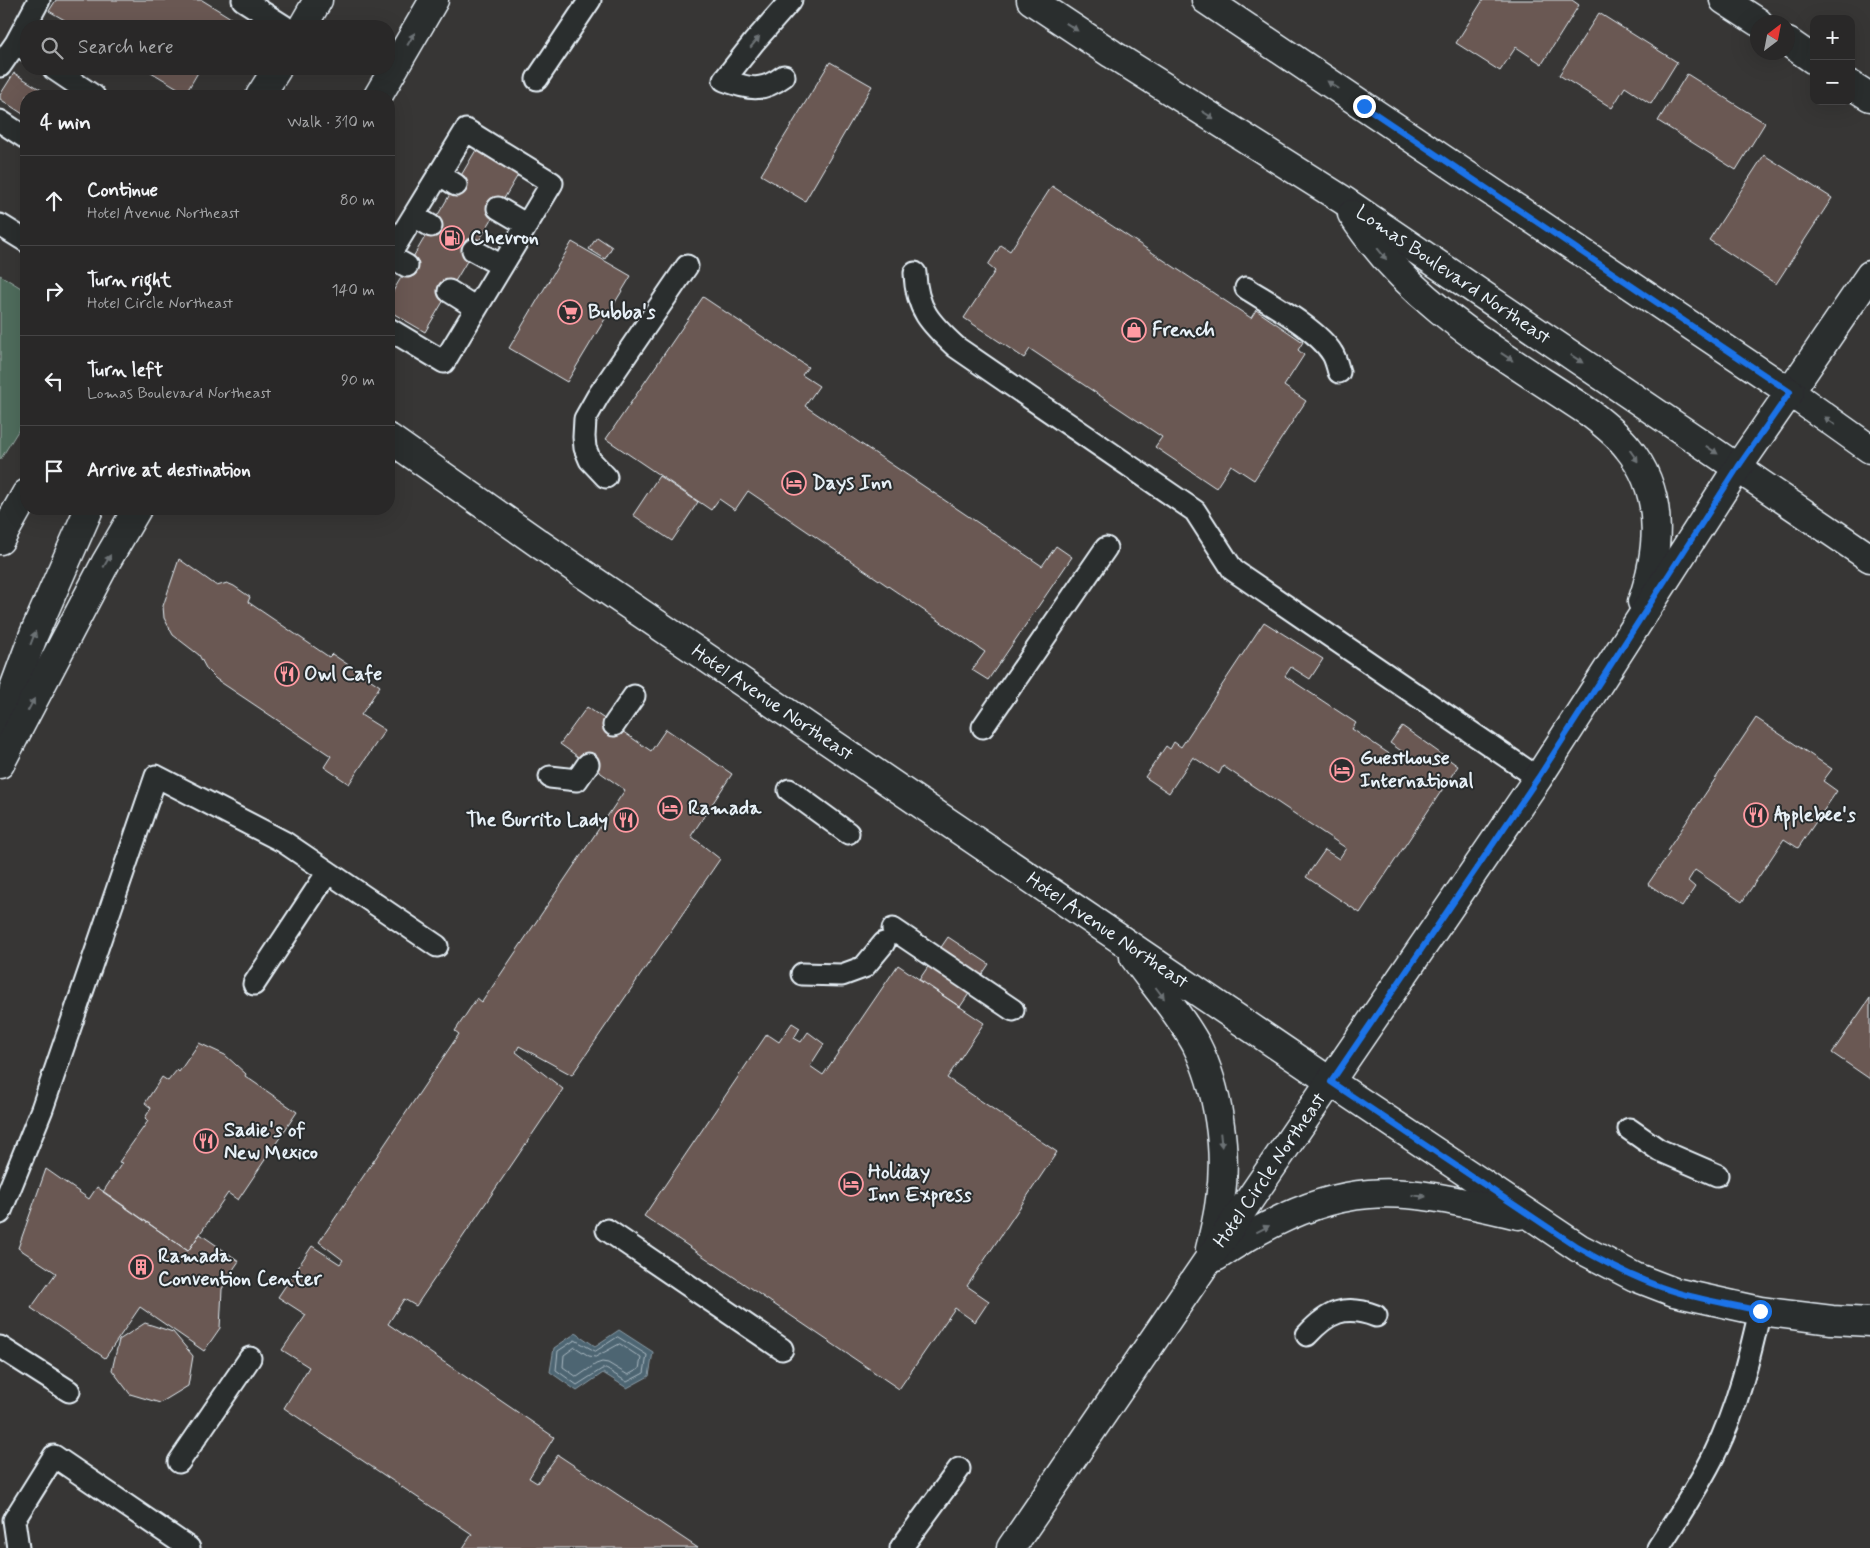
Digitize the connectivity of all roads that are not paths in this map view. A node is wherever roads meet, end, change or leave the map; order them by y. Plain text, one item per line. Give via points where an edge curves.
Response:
1 (39, 0) edge
2 (242, 0) edge
3 (318, 0) edge
4 (434, 0) edge
5 (590, 0) edge
6 (791, 0) edge
7 (1031, 0) edge
8 (1206, 0) edge
9 (1724, 0) edge
10 (1750, 17) edge
11 (31, 20) edge
12 (274, 20) edge
13 (306, 20) edge
14 (20, 47) edge
15 (1795, 47) edge
16 (1810, 57) edge
17 (0, 66) edge
18 (395, 67) edge
19 (63, 75) edge
20 (273, 75) edge
21 (390, 75) edge
22 (784, 76) dead end
23 (537, 79) dead end
24 (1855, 88) edge
25 (85, 90) edge
26 (264, 90) edge
27 (382, 90) edge
28 (1870, 97) edge
29 (0, 122) edge
30 (20, 134) edge
31 (1343, 200) junction
32 (498, 208) dead end
33 (0, 224) edge
34 (527, 225) junction
35 (20, 237) edge
36 (395, 250) edge
37 (473, 250) dead end
38 (395, 259) edge
39 (407, 266) dead end
40 (502, 266) junction
41 (688, 266) dead end
42 (915, 273) dead end
43 (1870, 275) edge
44 (1246, 288) dead end
45 (449, 291) dead end
46 (476, 308) junction
47 (395, 332) edge
48 (1339, 372) dead end
49 (1790, 392) junction
50 (395, 442) edge
51 (1870, 450) edge
52 (1738, 467) junction
53 (606, 477) dead end
54 (20, 505) edge
55 (86, 515) edge
56 (133, 515) edge
57 (0, 540) edge
58 (1106, 548) dead end
59 (1870, 558) edge
60 (1625, 644) junction
61 (634, 696) dead end
62 (614, 725) dead end
63 (983, 727) dead end
64 (0, 751) edge
65 (0, 764) edge
66 (588, 764) dead end
67 (550, 776) dead end
68 (1538, 778) junction
69 (789, 790) dead end
70 (848, 832) dead end
71 (328, 872) junction
72 (1121, 940) junction
73 (437, 946) dead end
74 (802, 974) dead end
75 (254, 984) dead end
76 (1013, 1010) dead end
77 (1331, 1082) junction
78 (1629, 1129) dead end
79 (1717, 1175) dead end
80 (0, 1213) edge
81 (1535, 1218) junction
82 (607, 1230) dead end
83 (1206, 1263) junction
84 (1760, 1311) junction
85 (1376, 1316) dead end
86 (1870, 1322) edge
87 (1306, 1335) dead end
88 (0, 1347) edge
89 (782, 1349) dead end
90 (250, 1358) dead end
91 (69, 1391) dead end
92 (179, 1462) dead end
93 (959, 1469) dead end
94 (18, 1548) edge
95 (189, 1548) edge
96 (901, 1548) edge
97 (1011, 1548) edge
98 (1658, 1548) edge

1 - 11 lane
2 - 12 lane
3 - 13 street
18 -> 4 street
5 - 23 lane
22 -> 6 lane via 766,88 754,89 724,80
7 -> 31 street, Lomas Boulevard Northeast
49 -> 8 street
9 - 10 street
14 - 17 lane
15 - 16 street
19 - 25 lane
20 - 26 street
27 -> 21 street
24 - 28 street
29 - 30 lane
31 -> 52 street, Lomas Boulevard Northeast
31 -> 60 street via 1359,226 1393,268 1432,305 1591,414 1628,447 1640,465 1654,502 1656,541 1647,588
32 - 34 lane
33 - 35 lane
34 - 36 lane via 552,183 466,130 448,180 423,221
34 - 40 lane
37 - 40 lane
38 - 39 lane
40 - 46 lane
41 - 53 lane via 585,419 585,448 590,460
42 - 68 lane via 918,299 925,313 956,347 1196,511 1233,570
43 - 49 street, Hotel Circle Northeast
44 - 48 lane via 1322,341 1333,354
45 - 46 lane
46 - 47 lane via 444,362
51 -> 49 street
49 - 52 street, Hotel Circle Northeast
50 - 72 street, Hotel Avenue Northeast
52 - 59 street, Lomas Boulevard Northeast
52 - 60 street, Hotel Circle Northeast
54 - 57 street
64 -> 55 street via 14,688
65 -> 56 street
58 - 63 lane
60 - 68 street, Hotel Circle Northeast
61 - 62 lane
66 - 67 lane via 577,780
68 - 77 street, Hotel Circle Northeast
69 - 70 lane
71 - 73 lane
71 - 75 lane
71 - 80 lane via 284,842 156,776 42,1109
72 - 77 street, Hotel Avenue Northeast
72 -> 83 street via 1195,1044 1213,1090 1223,1173 1221,1199
74 - 76 lane via 842,975 864,967 889,936
77 - 81 street, Hotel Avenue Northeast
77 - 83 street, Hotel Circle Northeast
78 - 79 lane via 1659,1150
83 -> 81 street via 1238,1242 1284,1219 1337,1199 1369,1194 1429,1197
81 - 84 street, Hotel Avenue Northeast via 1579,1248 1635,1277 1674,1292
82 - 89 lane
83 - 97 street, Hotel Circle Northeast
84 - 86 street, Hotel Avenue Northeast
84 - 98 lane via 1745,1373 1721,1439 1693,1495
85 - 87 lane via 1354,1309 1342,1310 1323,1320
88 - 91 lane
90 - 92 lane
93 - 96 lane
94 - 95 lane via 14,1520 54,1456

